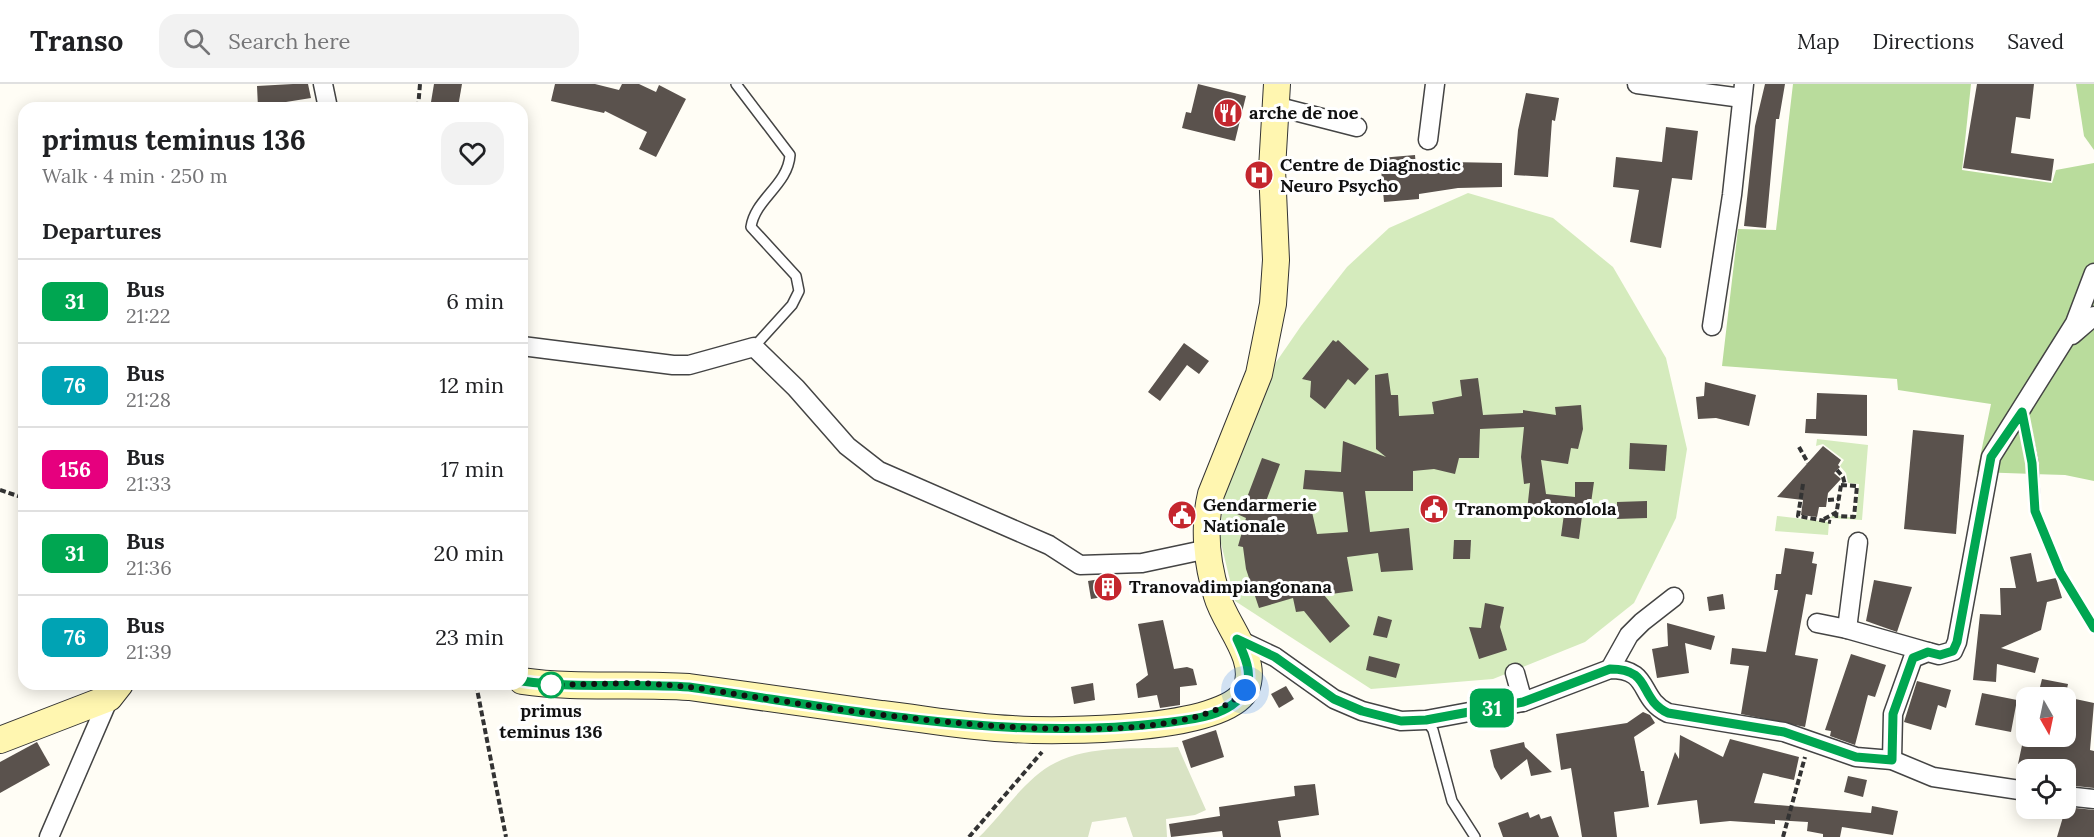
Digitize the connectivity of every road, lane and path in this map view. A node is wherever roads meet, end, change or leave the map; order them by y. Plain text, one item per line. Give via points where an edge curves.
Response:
1 (323, 84) edge
2 (420, 84) edge
3 (736, 84) edge
4 (1435, 84) edge
5 (1637, 84) edge
6 (1743, 91) edge
7 (1276, 95) edge
8 (327, 102) edge
9 (418, 102) edge
10 (1357, 127) dead end
11 (1428, 140) dead end
12 (2094, 273) edge
13 (2094, 316) edge
14 (1712, 326) dead end
15 (2062, 344) junction
16 (528, 347) edge
17 (754, 347) junction
18 (2022, 412) junction
19 (1799, 447) dead end
20 (1808, 463) dead end
21 (1837, 470) dead end
22 (1803, 484) dead end
23 (1845, 485) junction
24 (0, 490) edge
25 (18, 496) edge
26 (1839, 499) junction
27 (1828, 500) dead end
28 (1837, 512) junction
29 (1824, 519) junction
30 (1831, 522) dead end
31 (1858, 542) dead end
32 (1208, 549) junction
33 (1674, 597) dead end
34 (1817, 623) dead end
35 (1847, 628) junction
36 (2094, 628) edge
37 (1237, 639) junction
38 (1928, 652) junction
39 (1610, 669) junction
40 (1515, 673) dead end
41 (528, 682) edge
42 (477, 690) edge
43 (115, 691) edge
44 (1523, 702) junction
45 (1426, 720) junction
46 (1060, 730) junction
47 (0, 740) edge
48 (1811, 742) junction
49 (1892, 760) junction
50 (2016, 789) edge
51 (2076, 797) edge
52 (2094, 799) edge
53 (49, 837) edge
54 (506, 837) edge
55 (969, 837) edge
56 (1475, 837) edge
57 (1783, 837) edge

1 - 8 street
2 - 9 path
3 - 17 lane via 790,155 789,169 752,217 751,227 796,276 799,291 792,305
4 - 11 street
5 - 6 street
6 - 14 street
7 - 10 street
7 - 32 street via 1273,304 1259,374 1211,494 1206,513
12 - 15 street via 2075,323
13 - 15 street
15 - 18 street
16 - 17 street via 674,365
17 - 32 street via 847,446 879,471 1049,545 1080,565 1142,563
18 - 36 lane via 2032,463 2035,511 2060,572
18 - 38 street via 1991,457 1957,642 1953,651 1946,654
19 - 20 path
21 - 23 path
22 - 29 path via 1798,516
23 - 26 path via 1841,485
23 - 28 path via 1857,486 1854,517 1836,516
24 - 25 path
26 - 27 path
26 - 28 path
28 - 29 path
29 - 30 path
31 - 35 street
32 - 37 street via 1217,596
33 - 39 street via 1629,635
34 - 35 street
35 - 38 street
37 - 45 street via 1275,657 1334,699 1362,711 1401,721
37 - 46 street via 1246,659 1247,684 1237,700 1219,711 1190,720
38 - 49 street via 1913,658 1893,714
39 - 44 street
39 - 48 street via 1636,673 1655,705 1668,713 1784,732
40 - 44 street
41 - 46 street via 689,687 965,725
42 - 54 path
43 - 47 street
43 - 53 street
44 - 45 street
45 - 56 lane via 1433,730 1452,801
46 - 55 path
48 - 49 street via 1856,757
48 - 57 path
49 - 50 street via 1933,777
51 - 52 street

